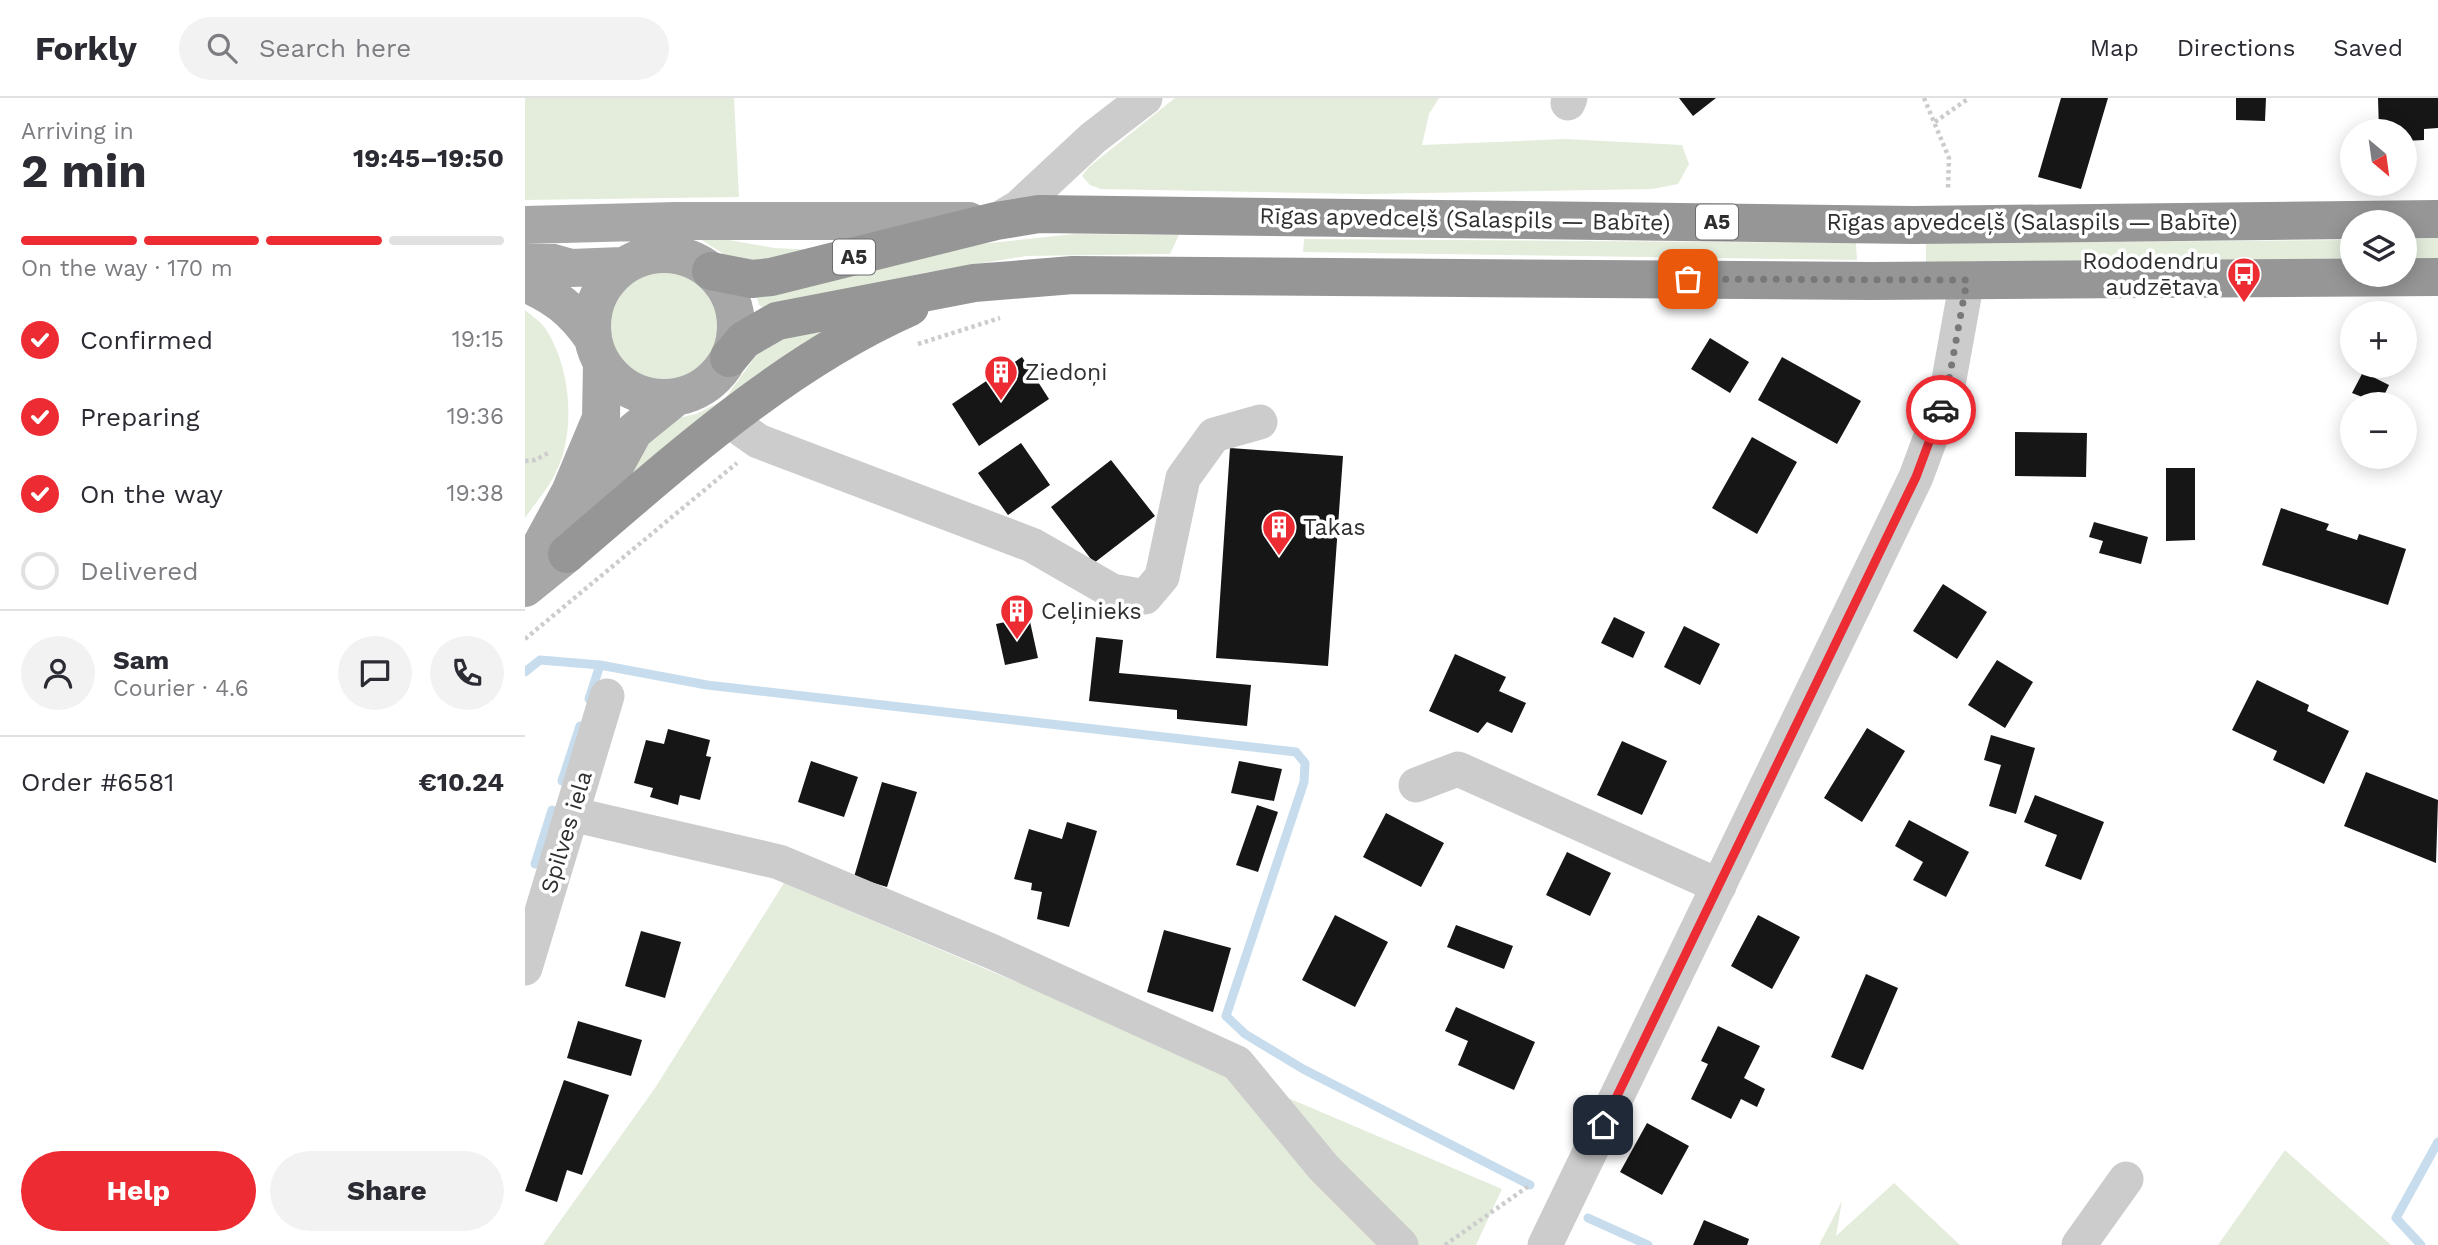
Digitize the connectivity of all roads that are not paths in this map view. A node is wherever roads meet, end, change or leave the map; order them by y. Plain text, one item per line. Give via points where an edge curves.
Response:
1 (1145, 98) edge
2 (2438, 219) edge
3 (996, 221) junction
4 (525, 225) edge
5 (525, 255) edge
6 (622, 266) junction
7 (711, 271) junction
8 (2438, 277) edge
9 (1967, 280) junction
10 (525, 283) edge
11 (974, 283) junction
12 (597, 350) junction
13 (729, 358) junction
14 (676, 397) junction
15 (1260, 422) dead end
16 (744, 431) junction
17 (567, 554) junction
18 (525, 575) edge
19 (525, 588) edge
20 (607, 696) dead end
21 (1416, 785) dead end
22 (571, 814) junction
23 (1719, 886) junction
24 (525, 968) edge
25 (2126, 1179) dead end
26 (1401, 1245) edge
27 (1545, 1245) edge
28 (2079, 1245) edge

1 - 3 street
2 - 3 highway, Rīgas apvedceļš (Salaspils — Babīte) / A5 via 1915,225 1039,214
3 - 4 main road, A5
3 - 7 highway, Rīgas apvedceļš (Salaspils — Babīte) / A5 via 771,277 752,279
5 - 6 main road via 571,268
6 - 7 main road via 658,253 695,260
6 - 12 main road via 597,297 592,317
7 - 13 main road via 733,302 737,321
8 - 9 highway, A5
9 - 11 highway, A5 via 1073,275
9 - 23 street via 1946,396 1916,477
10 - 12 main road via 574,312
11 - 13 highway, A5 via 777,321 744,340
11 - 16 highway via 905,309 798,368
12 - 14 main road via 626,388 659,398
12 - 18 main road via 601,418 570,492
13 - 14 main road via 707,384
14 - 17 main road via 634,431
15 - 16 street via 1214,435 1183,478 1162,578 1145,597 1112,591 1032,545
16 - 17 highway
17 - 19 main road
20 - 22 street, Spilves iela
21 - 23 street via 1458,769
22 - 24 street, Spilves iela
22 - 26 street via 779,862 993,952 1237,1063 1324,1168
23 - 27 street
25 - 28 street

